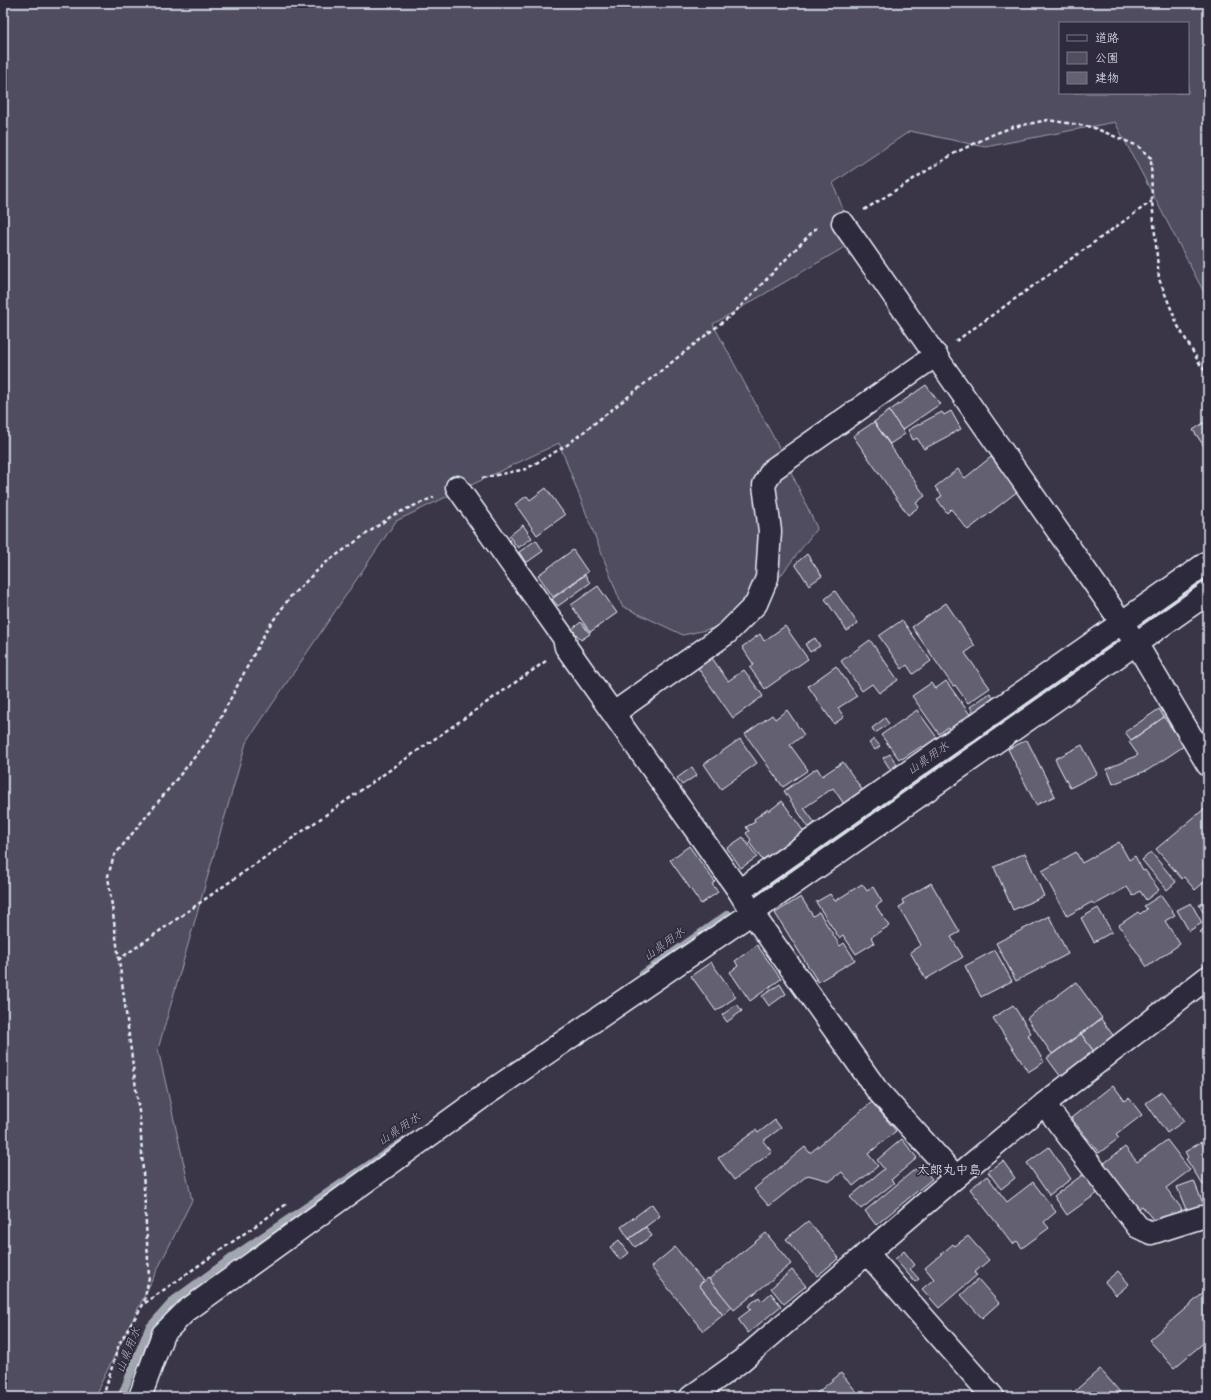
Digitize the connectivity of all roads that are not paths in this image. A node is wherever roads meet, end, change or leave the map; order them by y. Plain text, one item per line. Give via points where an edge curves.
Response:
1 (843, 223) road end
2 (936, 356) junction
3 (458, 487) road end
4 (1208, 562) edge
5 (1208, 593) edge
6 (1122, 622) junction
7 (1136, 643) junction
8 (614, 713) junction
9 (1208, 766) edge
10 (739, 891) junction
11 (752, 913) junction
12 (1208, 977) edge
13 (1044, 1104) junction
14 (956, 1177) junction
15 (1208, 1218) edge
16 (867, 1253) junction
17 (140, 1397) edge
18 (691, 1397) edge
19 (993, 1397) edge

1 - 2 street
2 - 6 street
2 - 8 street via 772,470 764,485 770,531 767,578 756,604 727,633
3 - 8 street via 564,638 566,647
4 - 6 street
5 - 7 street
6 - 7 street
6 - 10 street
7 - 9 street
7 - 11 street
8 - 10 street
10 - 11 street
11 - 14 street via 877,1090
11 - 17 street via 481,1098 186,1310 163,1334
12 - 13 street
13 - 14 street
13 - 15 street via 1138,1226 1151,1233 1202,1217
14 - 16 street
16 - 18 street via 741,1361
16 - 19 street

